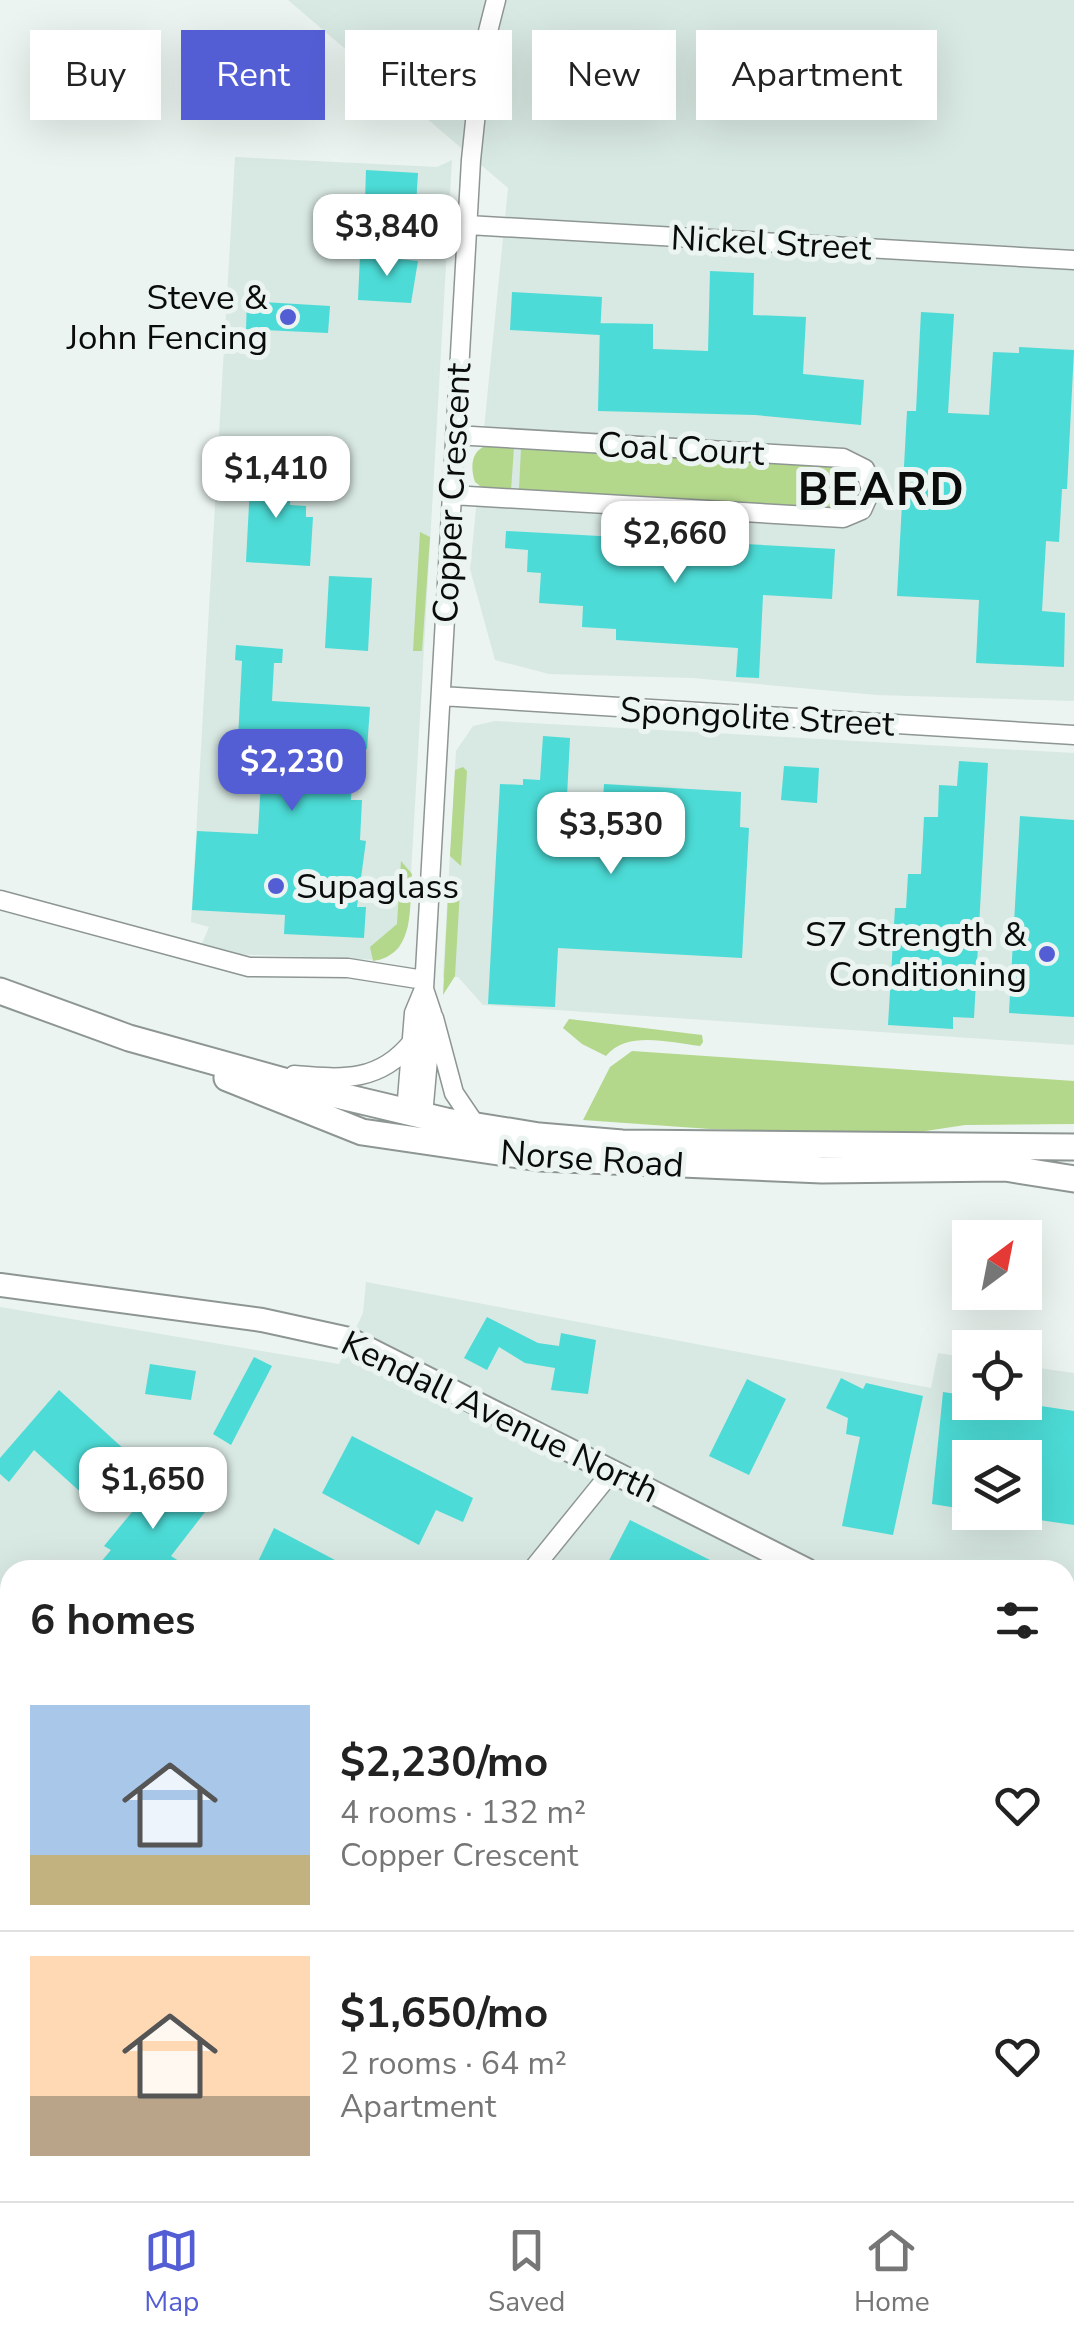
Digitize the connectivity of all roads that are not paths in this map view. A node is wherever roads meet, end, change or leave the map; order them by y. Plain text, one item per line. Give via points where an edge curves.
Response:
1 (496, 0) edge
2 (468, 225) junction
3 (1074, 260) edge
4 (455, 435) junction
5 (452, 495) junction
6 (441, 696) junction
7 (1074, 735) edge
8 (0, 900) edge
9 (424, 984) junction
10 (0, 991) edge
11 (0, 1002) edge
12 (50, 1012) junction
13 (432, 1014) junction
14 (129, 1038) junction
15 (412, 1042) junction
16 (254, 1071) junction
17 (414, 1114) junction
18 (478, 1127) junction
19 (1074, 1132) edge
20 (412, 1141) junction
21 (918, 1146) junction
22 (1074, 1147) edge
23 (1005, 1168) junction
24 (1074, 1168) edge
25 (1074, 1179) edge
26 (0, 1285) edge
27 (613, 1470) junction
28 (540, 1560) edge
29 (787, 1560) edge

1 - 2 street, Copper Crescent via 482,55
2 - 3 street, Nickel Street
2 - 4 street, Copper Crescent
4 - 5 street, Copper Crescent
4 - 5 street, Coal Court via 848,459 869,474 872,490 862,510 843,518
5 - 6 street, Copper Crescent
6 - 7 street, Spongolite Street
6 - 9 street, Copper Crescent
8 - 9 street via 249,968 348,968
9 - 13 street, Copper Crescent
9 - 15 street, Copper Crescent
10 - 12 main road, Norse Road
11 - 12 main road, Norse Road
12 - 14 main road, Norse Road
13 - 17 street, Copper Crescent
13 - 18 street via 454,1093
14 - 16 main road, Norse Road
14 - 20 main road, Norse Road via 362,1132
15 - 16 street via 387,1068 354,1079
15 - 17 street, Copper Crescent
16 - 17 main road, Norse Road
17 - 18 main road, Norse Road
17 - 20 main road
18 - 21 main road, Norse Road via 622,1143
19 - 21 main road via 967,1132
20 - 23 main road, Norse Road via 621,1164
21 - 22 main road, Norse Road
23 - 24 main road
23 - 25 main road, Norse Road
26 - 27 street, Kendall Avenue North via 262,1320 348,1339
27 - 28 street
27 - 29 street, Kendall Avenue North

